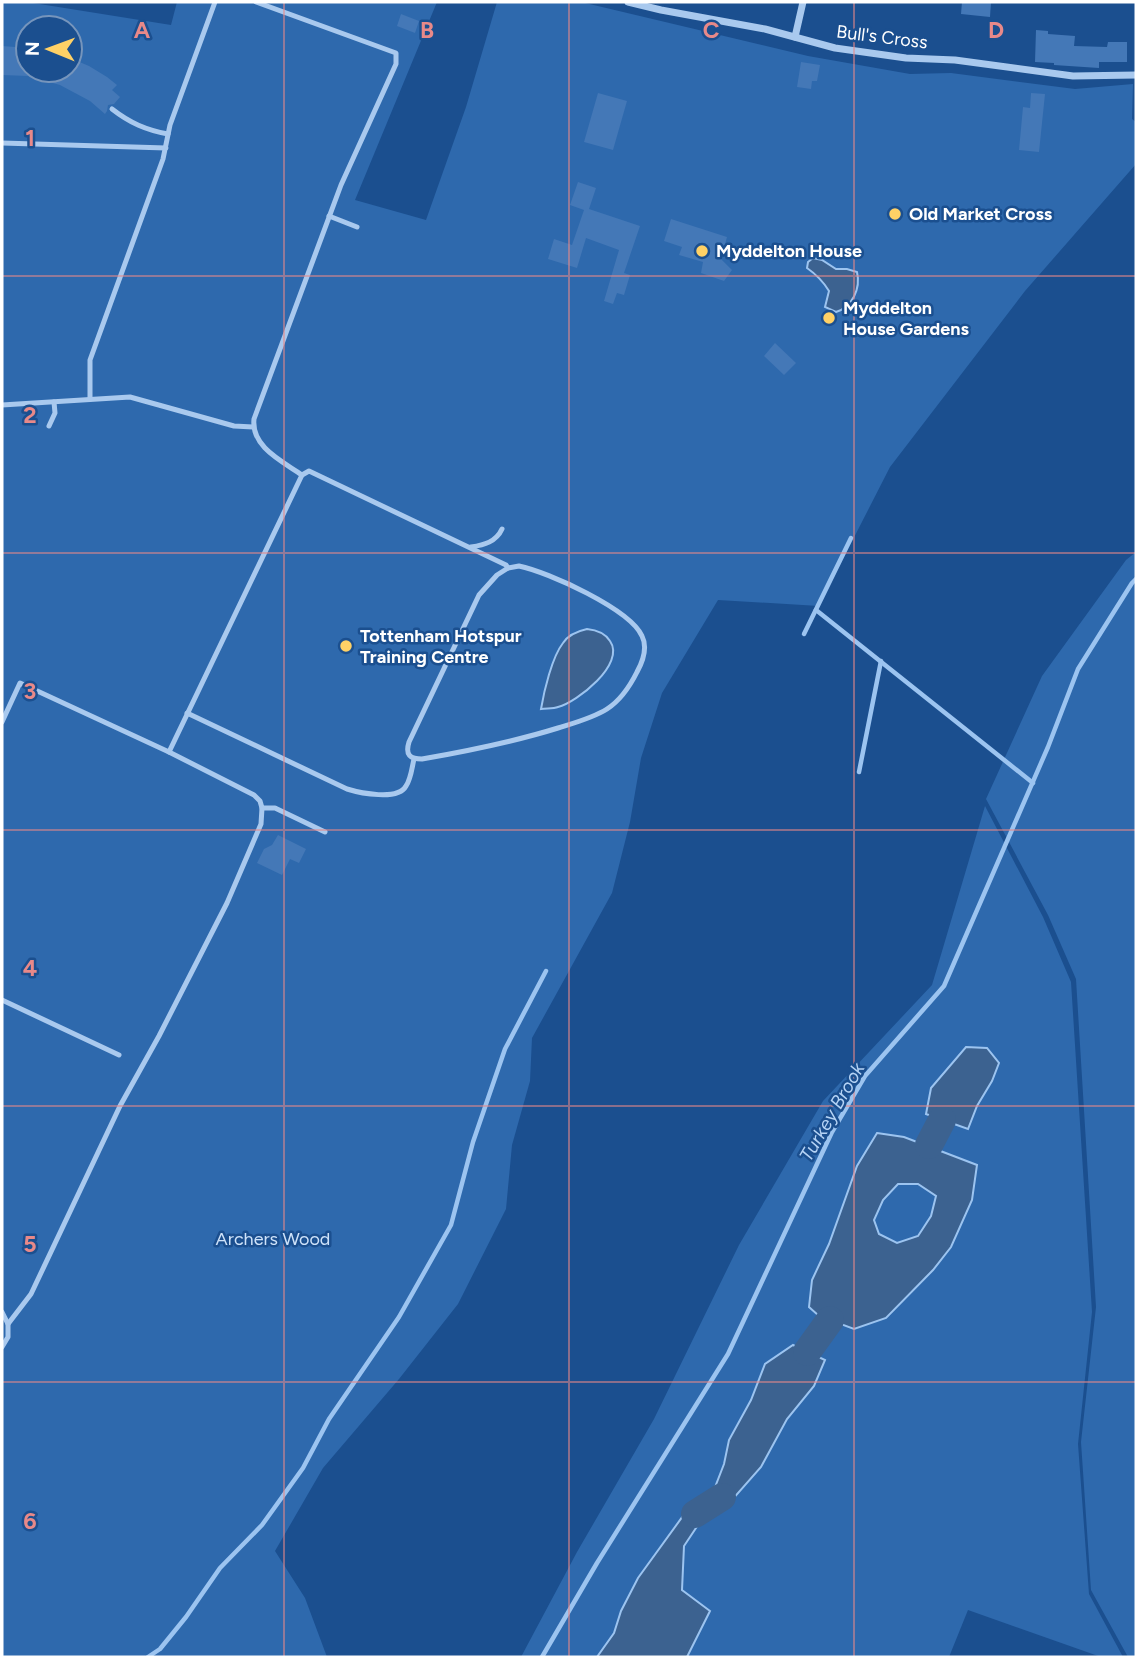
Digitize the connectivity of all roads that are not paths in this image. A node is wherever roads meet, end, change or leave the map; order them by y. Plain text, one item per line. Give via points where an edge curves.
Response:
1 (215, 2) edge
2 (256, 2) edge
3 (628, 2) edge
4 (803, 2) edge
5 (795, 37) junction
6 (1136, 75) edge
7 (112, 109) dead end
8 (168, 134) junction
9 (2, 144) edge
10 (166, 148) junction
11 (329, 216) junction
12 (357, 228) dead end
13 (90, 399) junction
14 (54, 402) junction
15 (2, 405) edge
16 (49, 426) dead end
17 (253, 427) junction
18 (302, 475) junction
19 (502, 529) dead end
20 (471, 547) junction
21 (508, 568) junction
22 (2, 700) edge
23 (10, 704) junction
24 (187, 713) junction
25 (2, 722) edge
26 (169, 752) junction
27 (414, 759) junction
28 (262, 808) junction
29 (325, 832) dead end
30 (2, 1000) edge
31 (119, 1055) dead end
32 (2, 1311) edge
33 (8, 1324) junction
34 (2, 1347) edge

1 - 8 lane
2 - 11 lane via 396,53 396,64
3 - 5 street, Bull's Cross
4 - 5 street
5 - 6 street, Bull's Cross via 906,58 1073,76
7 - 8 lane via 138,126
8 - 10 lane
9 - 10 lane
10 - 13 lane via 90,360
11 - 12 lane
11 - 17 lane
13 - 14 lane
13 - 17 lane via 130,397 234,426
14 - 15 lane
14 - 16 lane
17 - 18 lane via 269,453
18 - 20 lane via 309,471
18 - 24 lane
19 - 20 lane via 494,540
20 - 21 lane
21 - 27 lane via 479,595 409,741 408,752
21 - 27 lane via 519,566 556,578 635,626 645,649 642,662 627,690 610,707 575,723 505,743
22 - 23 lane
23 - 25 lane
23 - 26 lane via 20,683
24 - 26 lane
24 - 27 lane via 355,791 402,791
26 - 28 lane via 254,794
28 - 29 lane via 275,808
28 - 33 lane via 261,824 226,903 120,1106 31,1294
30 - 31 lane
32 - 33 lane
33 - 34 lane

